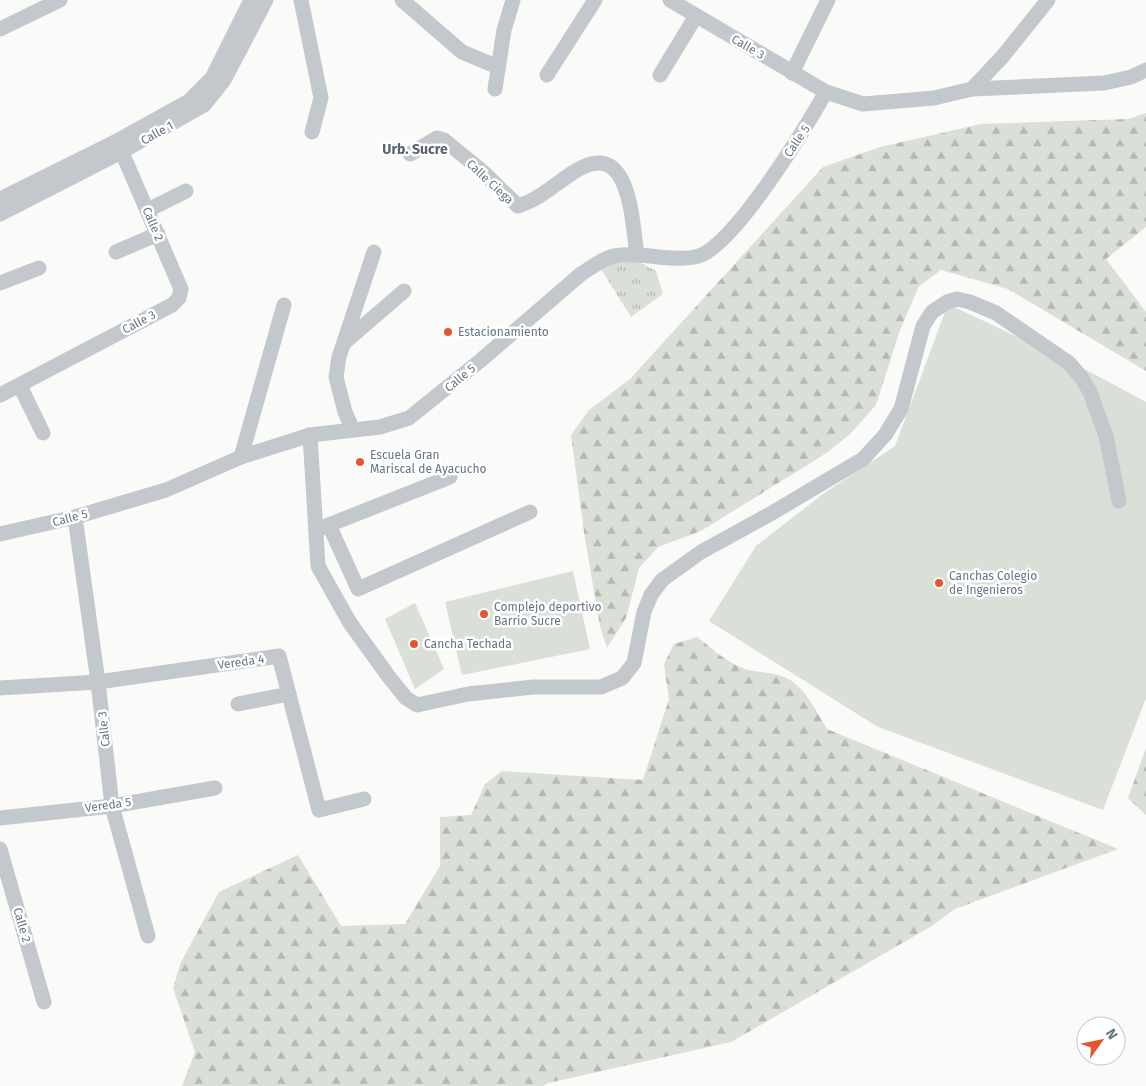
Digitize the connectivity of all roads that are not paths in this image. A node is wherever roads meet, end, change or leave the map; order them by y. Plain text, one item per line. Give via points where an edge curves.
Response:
1 (60, 0) edge
2 (251, 0) edge
3 (266, 0) edge
4 (301, 0) edge
5 (402, 0) edge
6 (513, 0) edge
7 (595, 0) edge
8 (828, 0) edge
9 (1048, 0) edge
10 (673, 1) edge
11 (696, 16) junction
12 (0, 29) edge
13 (498, 67) junction
14 (1146, 70) edge
15 (792, 73) junction
16 (547, 75) dead end
17 (660, 75) dead end
18 (495, 89) dead end
19 (972, 89) junction
20 (826, 92) junction
21 (312, 132) dead end
22 (120, 146) junction
23 (410, 154) dead end
24 (186, 191) dead end
25 (0, 199) edge
26 (148, 210) junction
27 (0, 214) edge
28 (158, 234) junction
29 (116, 252) dead end
30 (374, 252) dead end
31 (637, 255) junction
32 (39, 268) dead end
33 (0, 283) edge
34 (404, 291) dead end
35 (172, 305) joint
36 (284, 305) dead end
37 (345, 342) junction
38 (20, 386) junction
39 (0, 395) edge
40 (352, 428) junction
41 (43, 433) dead end
42 (310, 435) junction
43 (241, 457) junction
44 (450, 477) dead end
45 (1120, 501) dead end
46 (530, 512) dead end
47 (75, 517) junction
48 (322, 528) junction
49 (0, 534) edge
50 (98, 682) junction
51 (0, 688) edge
52 (289, 694) junction
53 (238, 704) dead end
54 (215, 788) dead end
55 (364, 798) dead end
56 (112, 806) junction
57 (0, 818) edge
58 (0, 848) edge
59 (148, 936) dead end
60 (44, 1002) dead end

1 - 12 street
2 - 22 street, Calle 1 via 212,78 200,92
3 - 22 street, Calle 1 via 236,60 208,100 193,112
4 - 21 street via 321,98
5 - 13 street via 462,52
6 - 13 street
7 - 16 street
8 - 15 street
9 - 19 street
10 - 11 street, Calle 3
11 - 15 street, Calle 3
11 - 17 street
13 - 18 street
14 - 19 street, Calle 3 via 1104,83
15 - 20 street, Calle 3
19 - 20 street, Calle 3 via 934,98 863,104
20 - 31 street, Calle 5 via 779,167 745,213 712,249 696,257
22 - 25 street, Calle 1
22 - 26 street, Calle 2
22 - 27 street, Calle 1
23 - 31 street, Calle Ciega via 437,138 444,140 482,171 515,206 541,196 592,163 607,164 619,173 627,191
24 - 26 street
26 - 28 street, Calle 2
28 - 29 street
28 - 35 street, Calle 2 via 181,288 179,298
30 - 37 street
31 - 40 street, Calle 5 via 613,256 581,274 409,418 380,427
32 - 33 street
34 - 37 street
35 - 38 street, Calle 3
36 - 43 street
37 - 40 street via 336,377
38 - 39 street, Calle 3
38 - 41 street
40 - 42 street, Calle 5
42 - 43 street, Calle 5
42 - 48 street
43 - 47 street, Calle 5 via 166,490
44 - 48 street
45 - 48 street via 1106,436 1081,377 1069,364 996,313 957,299 932,312 923,326 901,409 880,441 863,459 701,552 662,580 644,612 634,663 622,678 601,687 534,687 417,705 406,698 389,677 329,588 318,566
46 - 48 street via 358,589
47 - 49 street, Calle 5
47 - 50 street, Calle 3
50 - 51 street, Vereda 4
50 - 52 street, Vereda 4 via 279,656
50 - 56 street, Calle 3
52 - 53 street
52 - 55 street, Vereda 4 via 319,810
54 - 56 street, Vereda 5
56 - 57 street, Vereda 5
56 - 59 street, Calle 3
58 - 60 street, Calle 2

